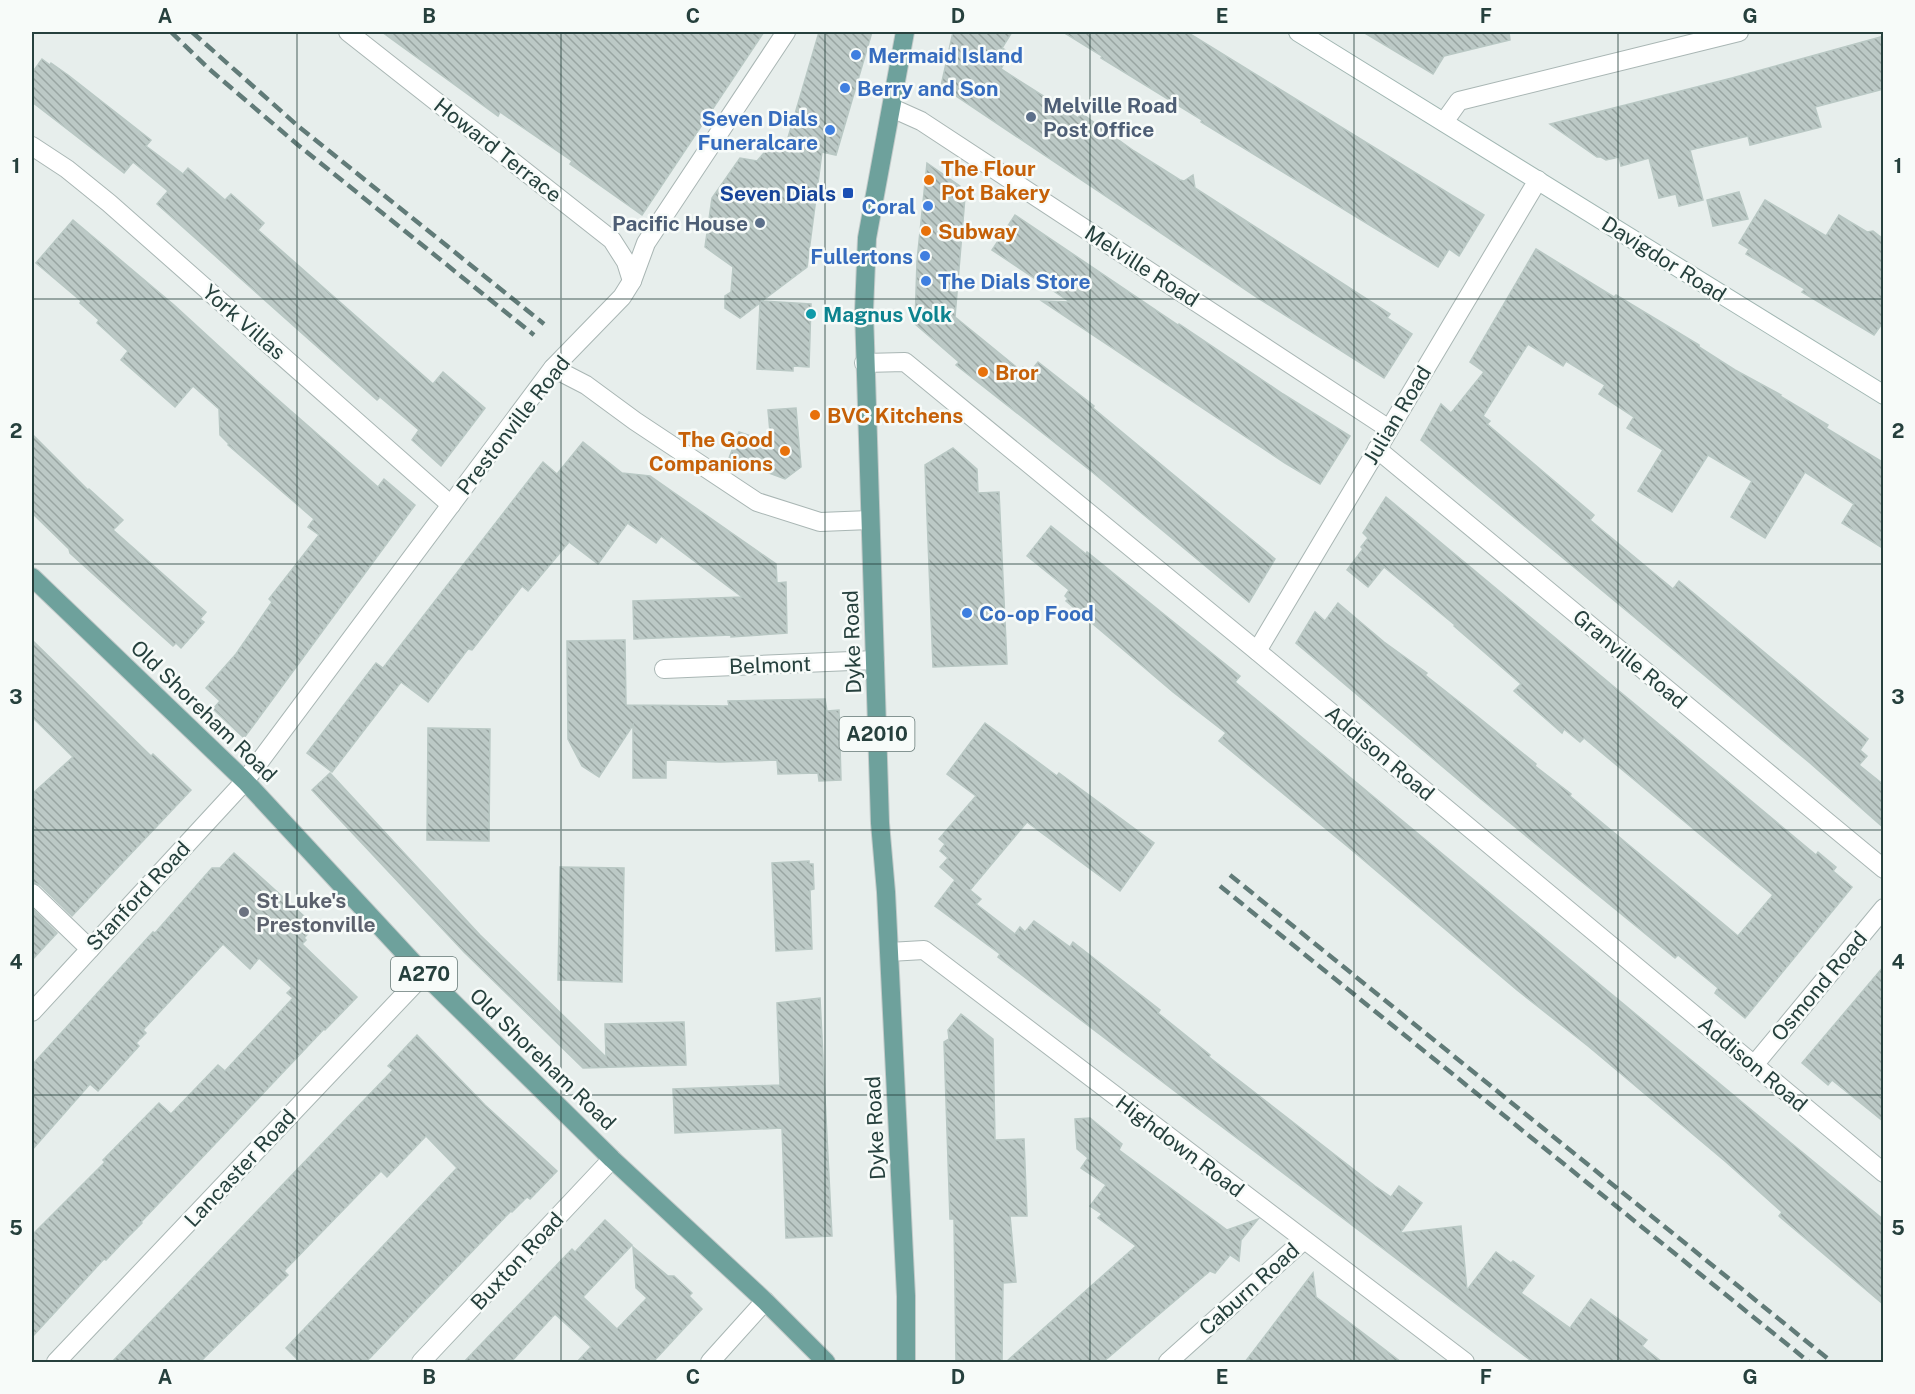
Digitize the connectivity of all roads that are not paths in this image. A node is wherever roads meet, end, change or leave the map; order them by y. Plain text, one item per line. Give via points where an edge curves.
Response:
1 (348, 32) edge
2 (786, 32) edge
3 (905, 32) edge
4 (1298, 32) edge
5 (1738, 32) edge
6 (892, 108) junction
7 (1444, 122) junction
8 (32, 146) edge
9 (1538, 180) junction
10 (632, 281) junction
11 (864, 363) junction
12 (553, 368) junction
13 (1884, 395) edge
14 (1389, 429) junction
15 (1377, 449) junction
16 (451, 505) junction
17 (870, 520) junction
18 (32, 577) edge
19 (1257, 651) junction
20 (875, 660) junction
21 (664, 669) dead end
22 (245, 781) junction
23 (1884, 869) edge
24 (32, 893) edge
25 (1884, 908) edge
26 (90, 949) junction
27 (889, 952) junction
28 (424, 974) junction
29 (32, 1012) edge
30 (1754, 1065) junction
31 (612, 1159) junction
32 (1884, 1173) edge
33 (1304, 1240) junction
34 (765, 1301) junction
35 (56, 1362) edge
36 (421, 1362) edge
37 (710, 1362) edge
38 (826, 1362) edge
39 (906, 1362) edge
40 (1168, 1362) edge
41 (1465, 1362) edge

1 - 10 street, Howard Terrace via 612,240
2 - 10 street, Prestonville Road via 646,243
3 - 6 main road, Dyke Road / A2010
4 - 7 street, Davigdor Road
5 - 7 street via 1459,101
6 - 11 main road, Dyke Road / A2010 via 867,238
6 - 14 street, Melville Road via 921,121
7 - 9 street, Davigdor Road
8 - 16 street, York Villas via 109,203
9 - 13 street, Davigdor Road
9 - 14 street, Julian Road
10 - 12 street, Prestonville Road via 622,297
11 - 17 main road, Dyke Road / A2010
11 - 19 street, Addison Road via 905,362
12 - 16 street, Prestonville Road
12 - 17 street via 586,385 757,502 820,522
14 - 15 street, Julian Road
15 - 19 street, Julian Road
15 - 23 street, Granville Road
16 - 22 street, Prestonville Road
17 - 20 main road, Dyke Road / A2010
18 - 22 main road, Old Shoreham Road / A270
19 - 30 street, Addison Road
20 - 21 street, Belmont
20 - 27 main road, Dyke Road / A2010
22 - 26 street, Stanford Road
22 - 28 main road, Old Shoreham Road / A270
24 - 26 street
25 - 30 street, Osmond Road
26 - 29 street, Stanford Road
27 - 33 street, Highdown Road via 924,950
27 - 39 main road, Dyke Road / A2010
28 - 31 main road, Old Shoreham Road / A270
28 - 35 street, Lancaster Road
30 - 32 street, Addison Road
31 - 34 main road, Old Shoreham Road / A270
31 - 36 street, Buxton Road
33 - 40 street, Caburn Road
33 - 41 street, Highdown Road
34 - 37 street
34 - 38 main road, Old Shoreham Road / A270

